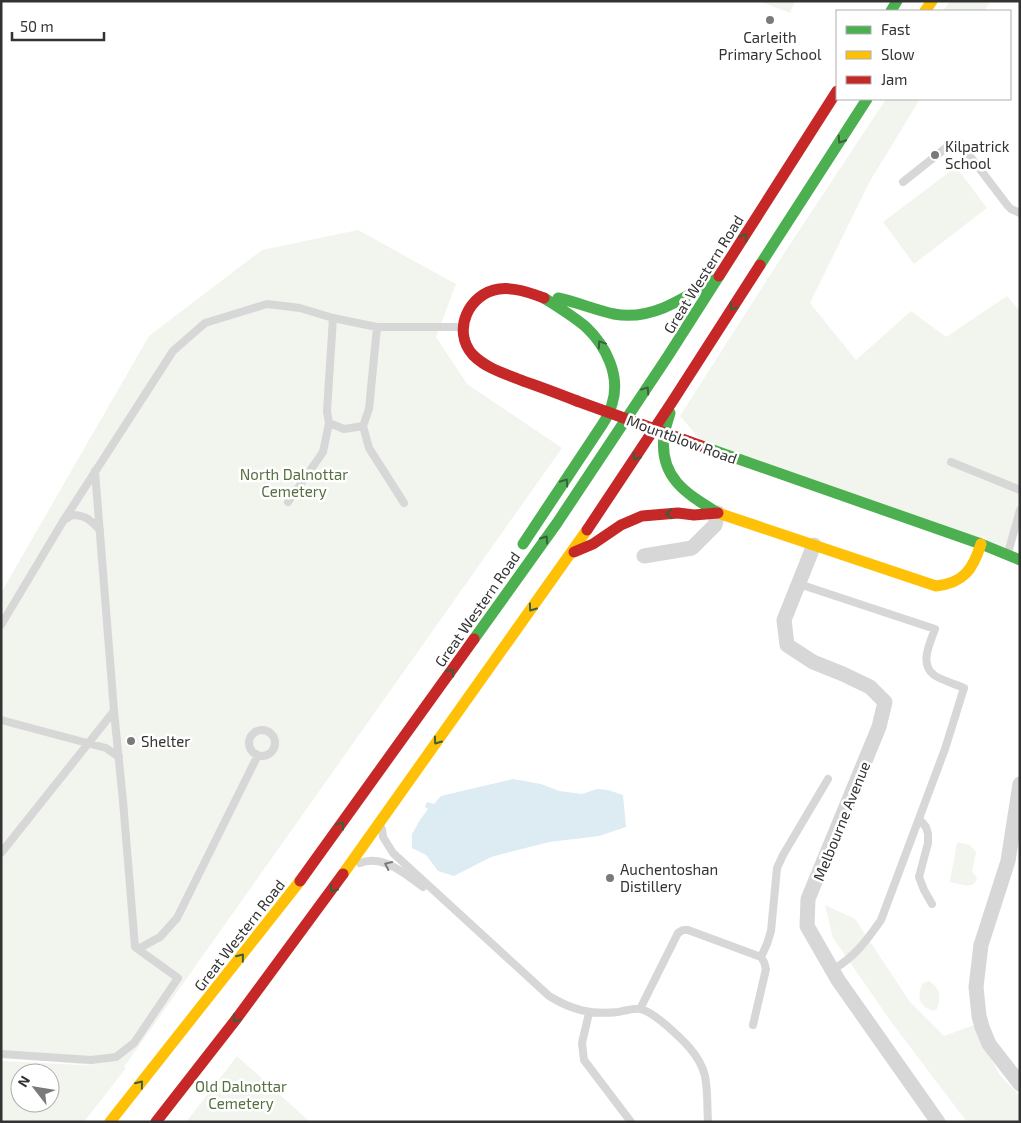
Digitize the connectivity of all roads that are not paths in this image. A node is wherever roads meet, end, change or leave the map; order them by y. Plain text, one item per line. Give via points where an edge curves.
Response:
1 (836, 94) edge
2 (866, 100) edge
3 (903, 182) dead end
4 (1020, 213) edge
5 (717, 278) junction
6 (544, 298) junction
7 (333, 318) junction
8 (377, 327) junction
9 (463, 328) junction
10 (672, 402) junction
11 (330, 423) junction
12 (363, 426) junction
13 (952, 462) dead end
14 (95, 472) junction
15 (1020, 490) edge
16 (288, 502) dead end
17 (404, 503) dead end
18 (1020, 510) edge
19 (718, 514) junction
20 (62, 523) junction
21 (100, 530) junction
22 (981, 544) junction
23 (814, 545) junction
24 (516, 553) dead end
25 (570, 554) junction
26 (1007, 555) junction
27 (644, 556) dead end
28 (1020, 560) edge
29 (799, 584) junction
30 (1, 625) edge
31 (434, 675) dead end
32 (114, 711) junction
33 (1, 720) edge
34 (412, 725) junction
35 (88, 744) junction
36 (258, 755) dead end
37 (118, 757) junction
38 (828, 779) dead end
39 (1020, 787) edge
40 (919, 819) junction
41 (382, 820) junction
42 (1, 853) edge
43 (1014, 864) edge
44 (349, 867) junction
45 (444, 900) junction
46 (932, 904) dead end
47 (138, 949) junction
48 (762, 957) junction
49 (832, 970) junction
50 (640, 1009) junction
51 (589, 1013) junction
52 (753, 1024) dead end
53 (1, 1054) edge
54 (1020, 1084) edge
55 (110, 1122) edge
56 (156, 1122) edge
57 (631, 1122) edge
58 (708, 1122) edge
59 (938, 1122) edge

5 -> 1 main road, Great Western Road
2 -> 10 main road
3 - 4 lane via 952,143 960,142 1008,206
5 - 6 main road via 672,305 632,316 559,298
34 -> 5 main road, Great Western Road via 557,523
6 - 9 main road via 511,289 495,290 474,301 466,312
24 -> 6 main road via 603,425 613,402 612,369 599,341 576,318
7 - 8 lane
7 - 11 lane via 326,411
7 - 14 lane via 300,308 267,304 204,323 173,351
8 - 9 lane
8 - 12 lane via 369,409
9 - 22 main road, Mountblow Road, bridge via 464,339 472,354 490,368
10 - 19 main road via 664,439 669,472 682,489
10 -> 25 main road
11 - 12 lane via 344,429
11 - 16 lane via 323,452
12 - 17 lane via 369,448
13 - 15 lane
14 - 20 lane
14 - 21 lane
18 - 26 lane
19 - 23 main road
19 -> 25 main road via 642,516
19 - 27 street via 714,525 692,548
20 - 21 lane via 72,515 81,515
20 - 30 lane
21 - 32 lane
22 - 23 main road via 968,572 944,586
22 - 26 main road, Mountblow Road
23 - 29 street, Melbourne Avenue
25 -> 41 main road
26 - 28 main road, Mountblow Road
29 - 40 lane via 934,629 927,664 933,675 964,688
29 - 49 street, Melbourne Avenue via 784,620 787,645 813,662 870,687 885,702 879,727 808,899 808,926
31 - 34 main road
32 - 35 lane
32 - 37 lane
33 - 35 lane
55 -> 34 main road, Great Western Road via 292,893
35 - 37 lane via 106,748
35 - 42 lane
36 - 47 lane via 177,918 160,937
37 - 47 lane
38 - 48 lane via 777,868 771,931
39 - 43 street
40 - 46 lane via 928,834 920,877
40 - 49 lane via 880,920 866,942
41 - 44 main road
41 - 45 lane via 384,837 393,853
43 - 54 street via 981,944 976,988 979,1016 989,1044
45 -> 44 lane via 381,861 366,860
44 -> 56 main road
45 - 51 lane via 549,996
47 - 53 lane via 178,978 134,1043 116,1057 91,1060
48 - 50 lane via 683,930 678,933
48 - 52 lane via 766,969
49 - 59 street, Melbourne Avenue
50 - 51 lane
50 - 58 lane via 675,1033 699,1061 705,1076
51 - 57 lane via 582,1043 584,1060

